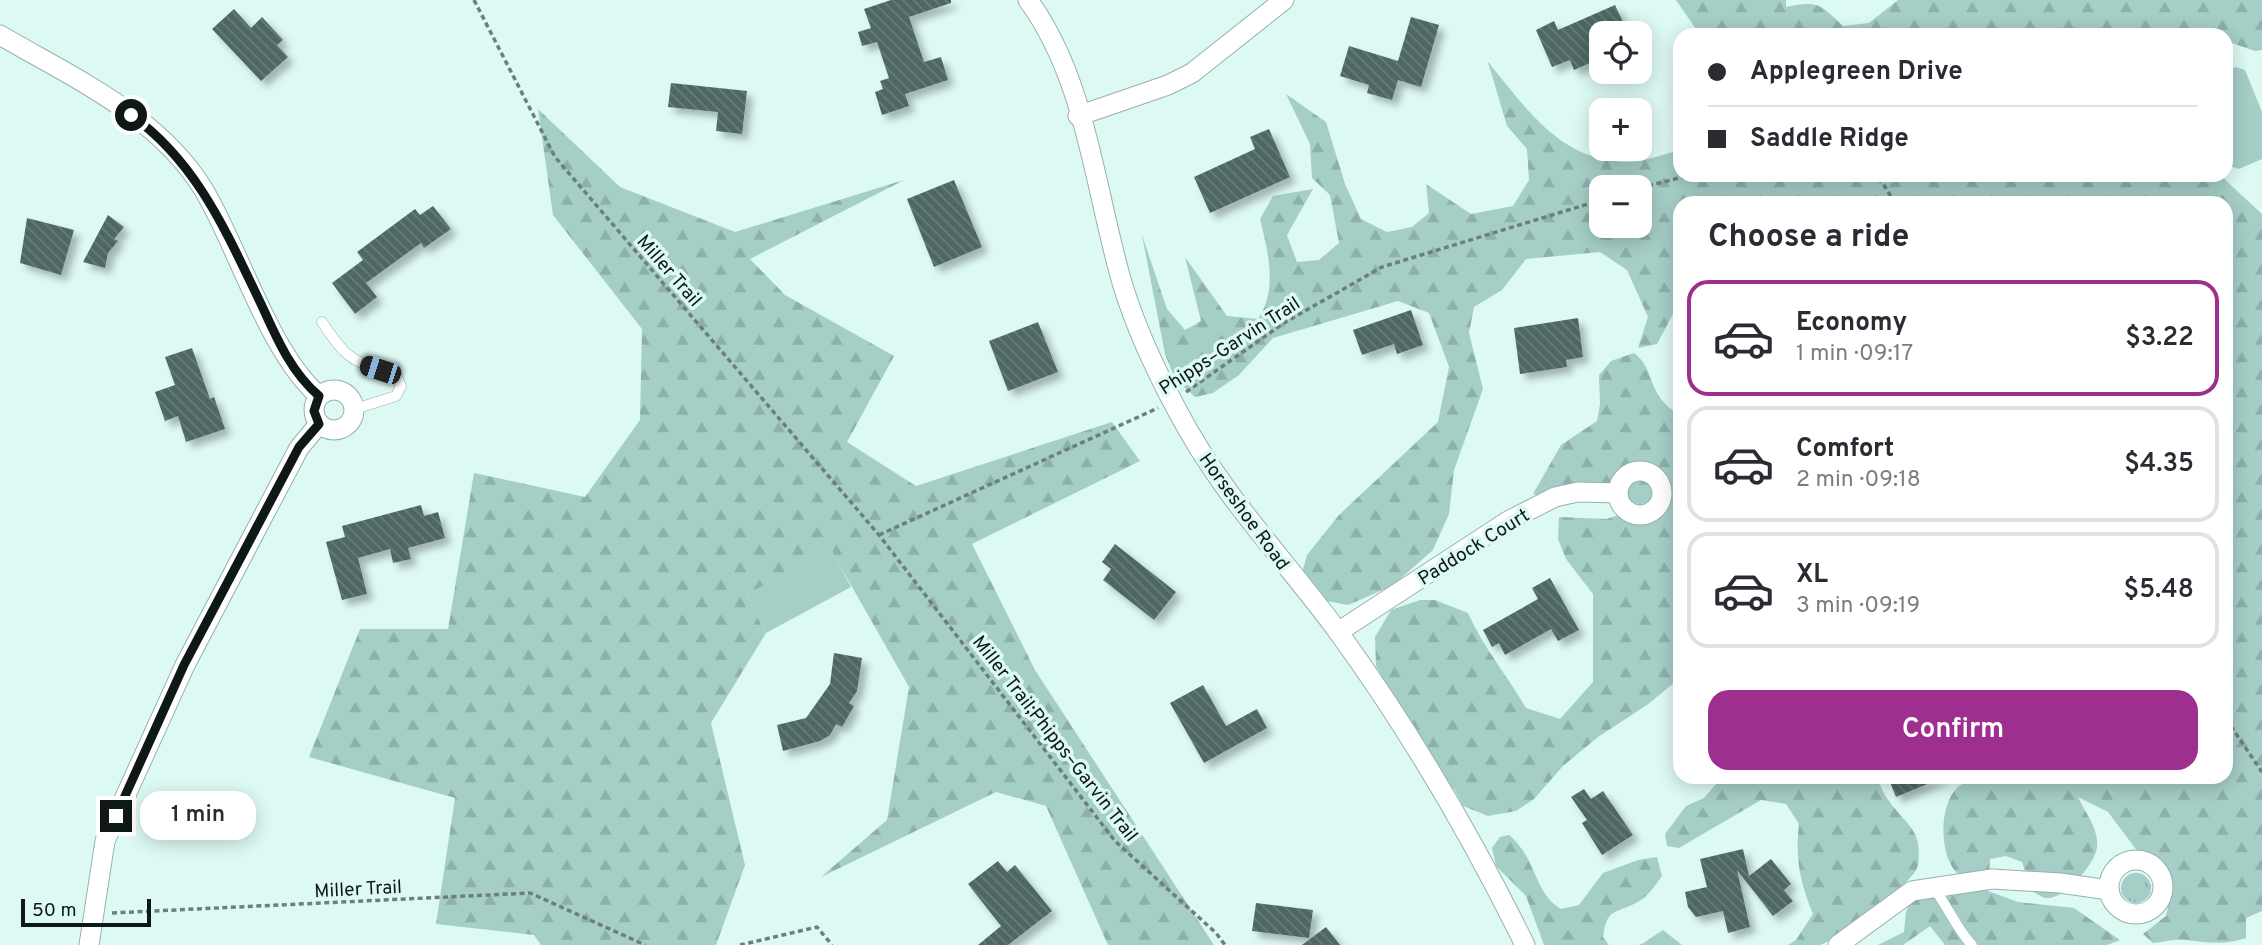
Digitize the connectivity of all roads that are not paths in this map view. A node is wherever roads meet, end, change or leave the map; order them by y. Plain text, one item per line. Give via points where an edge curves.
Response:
1 (1028, 0) edge
2 (1284, 0) edge
3 (0, 36) edge
4 (1078, 116) junction
5 (322, 322) dead end
6 (319, 396) junction
7 (355, 409) junction
8 (319, 424) junction
9 (1618, 493) dead end
10 (1338, 632) junction
11 (1933, 887) junction
12 (2109, 890) dead end
13 (89, 945) edge
14 (1525, 945) edge
15 (1838, 945) edge
16 (1972, 945) edge

1 - 4 street, Horseshoe Road via 1070,78
2 - 4 street via 1192,73
3 - 6 street via 116,103 174,152 204,190 285,356
4 - 10 street, Horseshoe Road via 1094,162 1124,288 1172,401 1214,476
5 - 7 lane via 342,352 396,375 401,386 396,396
6 - 7 street via 341,390
6 - 8 street via 314,411
7 - 8 street via 343,428 327,429
8 - 13 street via 299,447 184,665 105,841
9 - 10 street, Paddock Court via 1578,492 1555,497 1508,521
10 - 14 street, Horseshoe Road via 1439,786
11 - 12 street via 1992,879
11 - 15 street via 1912,891
11 - 16 lane

